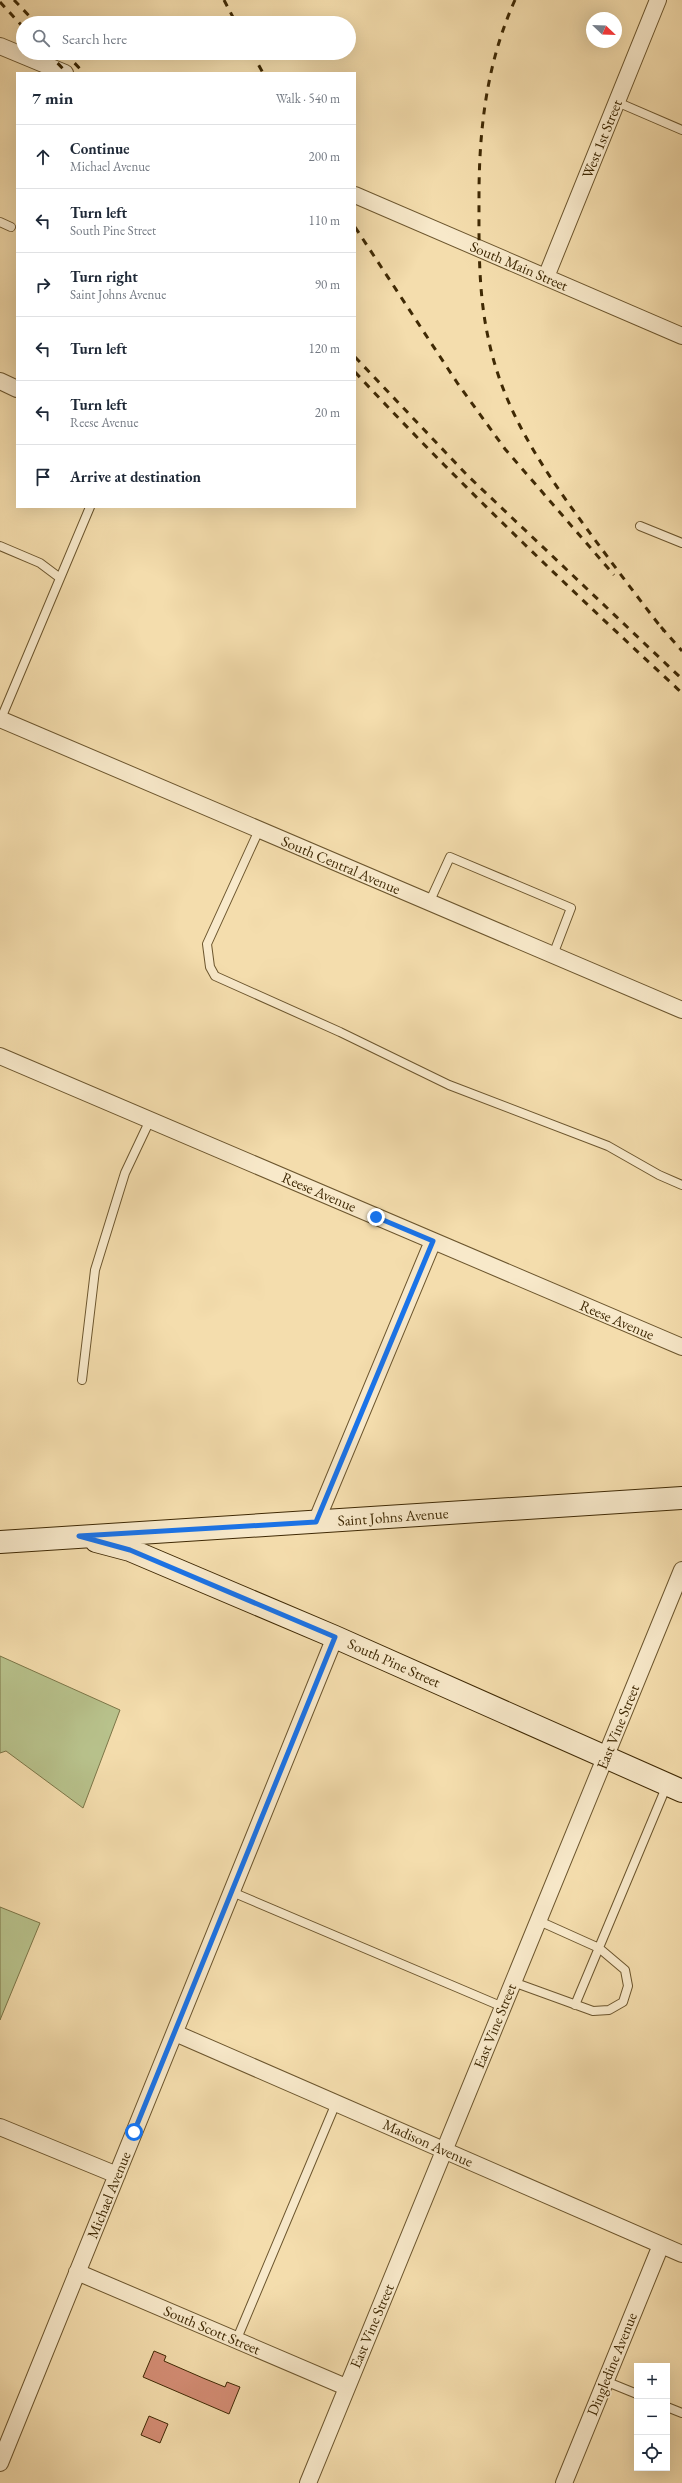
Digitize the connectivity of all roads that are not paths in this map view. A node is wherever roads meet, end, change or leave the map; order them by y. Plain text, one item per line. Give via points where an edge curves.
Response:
1 (658, 0) edge
2 (0, 46) edge
3 (16, 53) edge
4 (34, 60) edge
5 (63, 72) edge
6 (617, 102) junction
7 (682, 130) edge
8 (356, 195) edge
9 (0, 222) edge
10 (11, 226) dead end
11 (546, 277) junction
12 (682, 336) edge
13 (0, 381) edge
14 (16, 389) edge
15 (90, 508) edge
16 (640, 526) dead end
17 (682, 543) edge
18 (0, 546) edge
19 (60, 578) junction
20 (0, 719) edge
21 (259, 830) junction
22 (429, 903) junction
23 (553, 955) junction
24 (682, 1010) edge
25 (0, 1056) edge
26 (150, 1120) junction
27 (682, 1185) edge
28 (433, 1241) junction
29 (682, 1347) edge
30 (82, 1380) dead end
31 (682, 1498) edge
32 (316, 1522) junction
33 (79, 1536) junction
34 (0, 1542) edge
35 (682, 1570) edge
36 (335, 1637) junction
37 (606, 1757) junction
38 (674, 1787) edge
39 (232, 1892) junction
40 (539, 1922) junction
41 (599, 1948) junction
42 (513, 1982) junction
43 (575, 2005) junction
44 (503, 2007) junction
45 (175, 2033) junction
46 (336, 2103) junction
47 (0, 2127) edge
48 (444, 2150) junction
49 (117, 2175) junction
50 (661, 2245) junction
51 (682, 2254) edge
52 (77, 2272) junction
53 (236, 2341) junction
54 (605, 2381) junction
55 (346, 2388) junction
56 (634, 2393) edge
57 (670, 2408) edge
58 (682, 2413) edge
59 (0, 2463) edge
60 (308, 2483) edge
61 (564, 2483) edge

1 - 6 street, West 1st Street
2 - 3 street
4 - 5 street
6 - 7 lane
6 - 11 street, West 1st Street
8 - 11 street, South Main Street
9 - 10 lane
11 - 12 street, South Main Street
13 - 14 street
15 - 19 lane
16 - 17 lane
18 - 19 lane via 40,563
19 - 20 lane
20 - 21 street, South Central Avenue
21 - 22 street, South Central Avenue
21 - 27 lane via 207,944 210,967 215,976 340,1032 449,1085 608,1146
22 - 23 street, South Central Avenue
22 - 23 lane via 450,857 571,908
23 - 24 street, South Central Avenue
25 - 26 street, Reese Avenue
26 - 28 street, Reese Avenue
26 - 30 lane via 125,1173 95,1270
28 - 29 street, Reese Avenue
28 - 32 street
31 - 32 main road, Saint Johns Avenue
32 - 33 main road, Saint Johns Avenue
33 - 34 main road, Saint Johns Avenue
33 - 36 main road, South Pine Street via 130,1550
35 - 37 street, East Vine Street
36 - 37 main road, South Pine Street
36 - 39 street, Michael Avenue
37 - 38 main road, South Pine Street
37 - 40 street, East Vine Street
38 - 41 lane
39 - 44 lane
39 - 45 street, Michael Avenue
40 - 41 lane
40 - 42 street, East Vine Street
41 - 43 lane
41 - 43 lane via 626,1970 628,1986 623,2002 609,2010 593,2011
42 - 43 lane
42 - 44 street, East Vine Street
44 - 48 street, East Vine Street
45 - 46 street, Madison Avenue
45 - 49 street, Michael Avenue
46 - 48 street, Madison Avenue
46 - 53 lane
47 - 49 street
48 - 50 street, Madison Avenue
48 - 55 street, East Vine Street
49 - 52 street, Michael Avenue
50 - 51 street, Madison Avenue
50 - 54 street, Dingledine Avenue
52 - 53 street, South Scott Street
52 - 59 street, Michael Avenue
53 - 55 street, South Scott Street
54 - 56 lane
54 - 61 street, Dingledine Avenue
55 - 60 street, East Vine Street
57 - 58 lane

